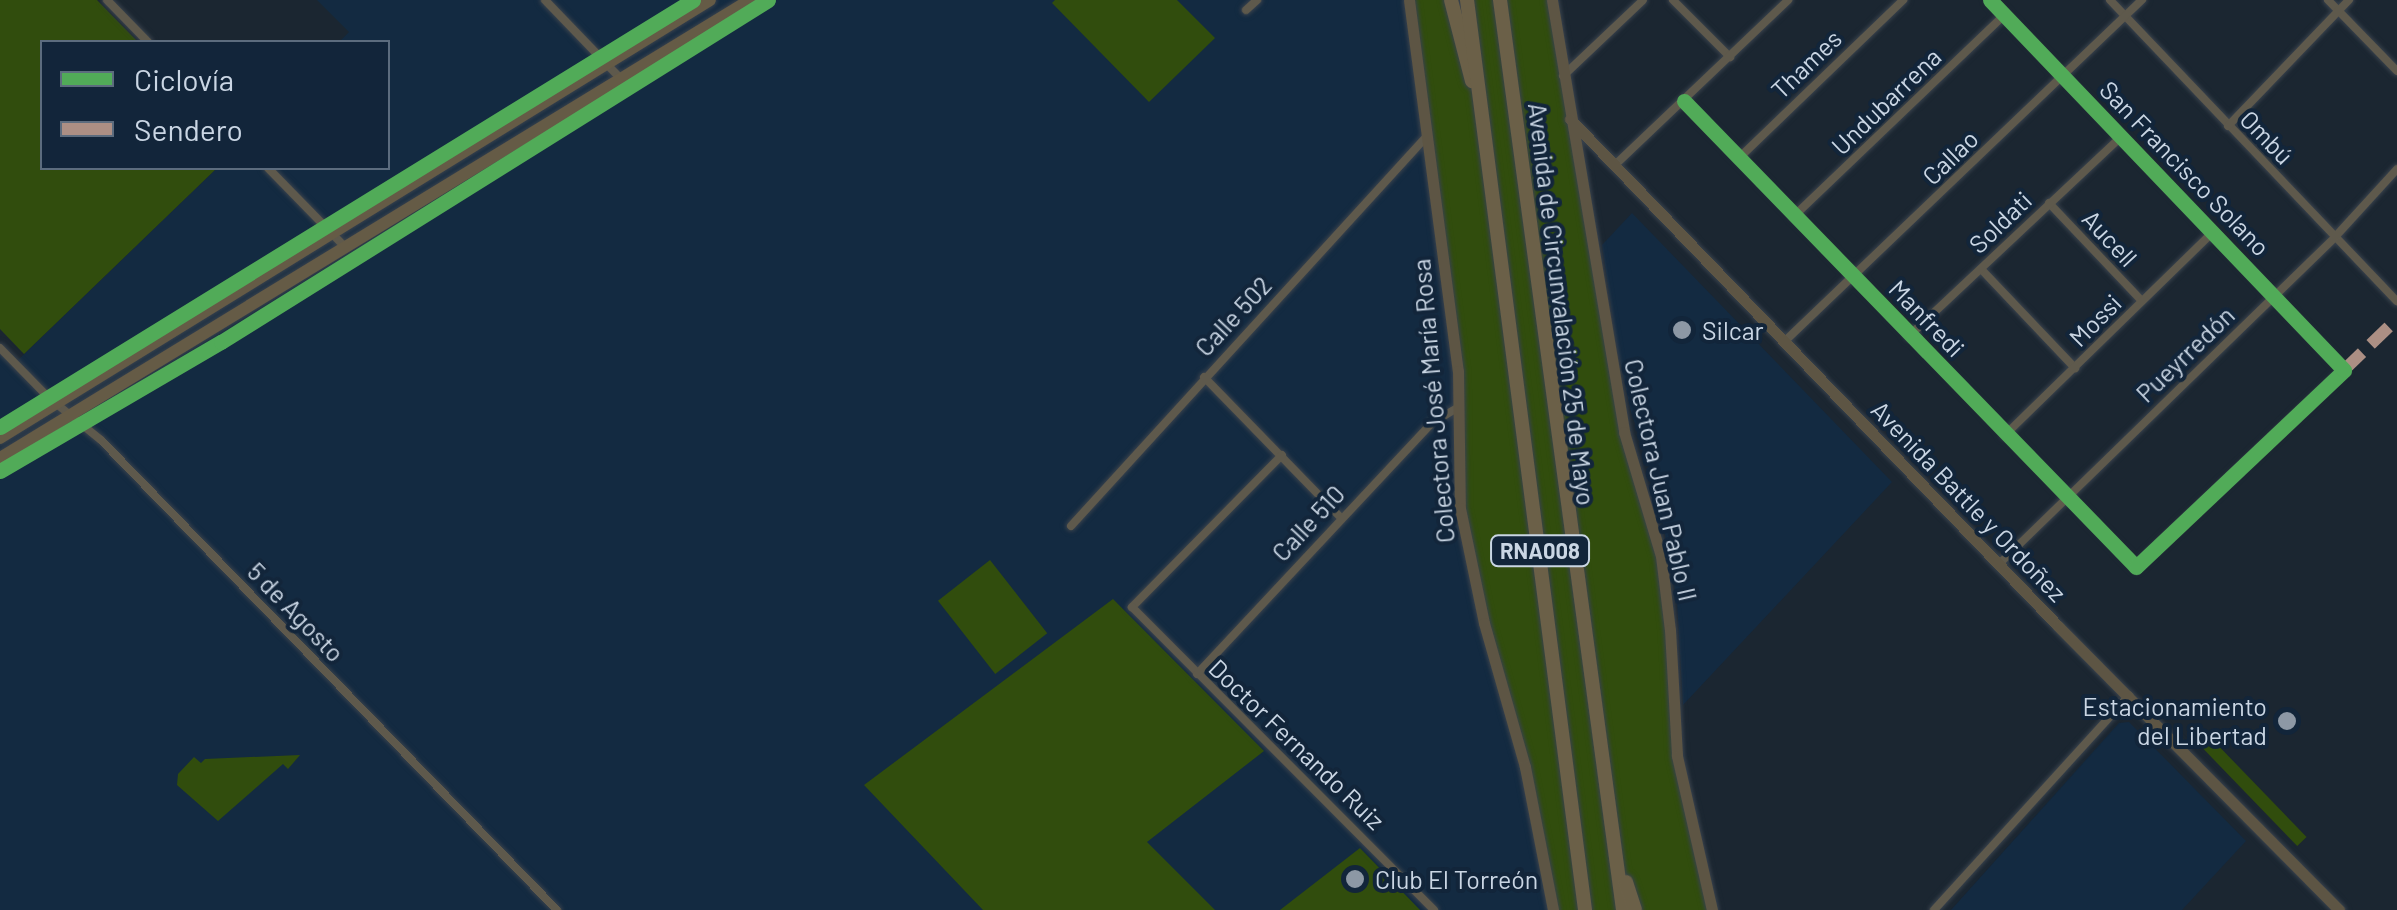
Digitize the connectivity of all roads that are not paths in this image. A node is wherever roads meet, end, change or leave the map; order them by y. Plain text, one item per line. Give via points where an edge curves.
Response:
1 (107, 0) edge
2 (545, 0) edge
3 (710, 0) edge
4 (750, 0) edge
5 (1256, 0) edge
6 (1409, 0) edge
7 (1450, 0) edge
8 (1467, 0) edge
9 (1501, 0) edge
10 (1552, 0) edge
11 (1644, 0) edge
12 (1673, 0) edge
13 (1788, 0) edge
14 (1902, 0) edge
15 (1990, 0) edge
16 (2110, 0) edge
17 (2142, 0) edge
18 (2328, 0) edge
19 (2349, 0) edge
20 (1246, 10) dead end
21 (2338, 10) junction
22 (2004, 15) junction
23 (2126, 16) junction
24 (146, 40) edge
25 (1730, 57) junction
26 (607, 64) junction
27 (2397, 71) edge
28 (1562, 76) junction
29 (2062, 76) junction
30 (622, 79) junction
31 (1684, 101) junction
32 (1480, 104) junction
33 (1570, 119) junction
34 (2228, 126) junction
35 (1428, 136) junction
36 (2120, 138) junction
37 (1739, 158) junction
38 (1616, 164) junction
39 (2397, 169) edge
40 (270, 170) edge
41 (2049, 203) junction
42 (1794, 216) junction
43 (2212, 233) junction
44 (333, 234) junction
45 (2335, 237) junction
46 (345, 248) junction
47 (1981, 269) junction
48 (1853, 277) junction
49 (2273, 296) junction
50 (2142, 301) junction
51 (2397, 301) edge
52 (1909, 336) junction
53 (1785, 341) junction
54 (0, 348) edge
55 (2075, 368) junction
56 (1204, 376) junction
57 (56, 404) junction
58 (1457, 408) junction
59 (71, 415) junction
60 (2004, 435) junction
61 (0, 438) edge
62 (1282, 455) junction
63 (0, 458) edge
64 (2066, 497) junction
65 (1340, 517) junction
66 (1071, 526) dead end
67 (1998, 565) junction
68 (2136, 566) joint
69 (1196, 674) junction
70 (2129, 696) junction
71 (1617, 856) junction
72 (557, 910) edge
73 (1434, 910) edge
74 (1554, 910) edge
75 (1586, 910) edge
76 (1623, 910) edge
77 (1634, 910) edge
78 (1712, 910) edge
79 (1934, 910) edge
80 (2339, 910) edge

1 - 24 street
2 - 26 street
3 - 26 main road
4 - 30 main road
5 - 20 street
6 - 35 main road, Colectora José María Rosa
7 - 32 highway
8 - 32 highway, Avenida de Circunvalación 25 de Mayo / RNA008
9 - 71 highway, Avenida de Circunvalación 25 de Mayo / RNA008
10 - 28 main road, Colectora Juan Pablo II
11 - 28 street
12 - 25 street
13 - 25 street
14 - 37 street, Thames
15 - 22 street, San Francisco Solano
16 - 23 street, Ombú
17 - 23 street, Callao
18 - 21 street
19 - 21 street
21 - 27 street
21 - 34 street
22 - 29 street, San Francisco Solano
22 - 42 street, Undubarrena
23 - 29 street, Callao
23 - 34 street, Ombú
25 - 31 street
26 - 30 street
26 - 44 main road
28 - 33 main road, Colectora Juan Pablo II
29 - 36 street, San Francisco Solano
29 - 48 street, Callao
30 - 46 main road
31 - 37 street, Manfredi
31 - 38 street
32 - 75 highway, Avenida de Circunvalación 25 de Mayo / RNA008
33 - 38 main road, Avenida Battle y Ordoñez
33 - 78 main road, Colectora Juan Pablo II via 1624,432 1660,556 1676,756
34 - 45 street, Ombú
35 - 56 street, Calle 502
35 - 58 main road, Colectora José María Rosa
36 - 41 street, Soldati
36 - 43 street, San Francisco Solano
37 - 42 street, Manfredi
38 - 53 main road, Avenida Battle y Ordoñez
39 - 45 street, Pueyrredón
40 - 44 street
41 - 47 street, Soldati
41 - 50 street, Aucell
42 - 48 street, Manfredi
43 - 49 street, San Francisco Solano
43 - 50 street, Mossi
44 - 46 street
44 - 57 main road
45 - 49 street, Pueyrredón
45 - 51 street, Ombú
46 - 59 main road
47 - 52 street, Soldati
47 - 55 street
48 - 52 street, Manfredi
48 - 53 street, Callao
49 - 64 street, Pueyrredón
49 - 68 street, San Francisco Solano via 2344,370
50 - 55 street, Mossi
52 - 60 street, Manfredi
53 - 67 main road, Avenida Battle y Ordoñez
54 - 57 street, 5 de Agosto
55 - 60 street, Mossi
56 - 62 street
56 - 66 street, Calle 502
57 - 59 street, 5 de Agosto
57 - 61 main road
58 - 65 street, Calle 510 via 1432,423
58 - 74 main road, Colectora José María Rosa via 1460,508
59 - 63 main road
59 - 72 street, 5 de Agosto
60 - 64 street, Manfredi
62 - 65 street
62 - 69 street, Doctor Fernando Ruiz via 1132,607
64 - 67 street, Pueyrredón
64 - 68 street, Manfredi
65 - 69 street, Calle 510
67 - 70 main road, Avenida Battle y Ordoñez
69 - 73 street, Doctor Fernando Ruiz
70 - 79 street
70 - 80 main road, Avenida Battle y Ordoñez
71 - 76 highway, Avenida de Circunvalación 25 de Mayo / RNA008
71 - 77 highway

